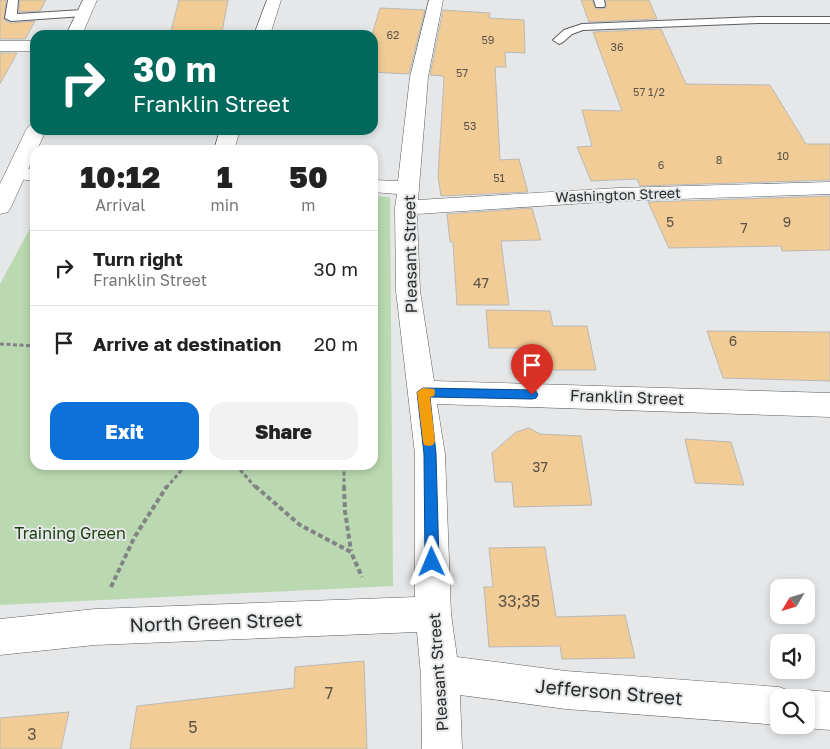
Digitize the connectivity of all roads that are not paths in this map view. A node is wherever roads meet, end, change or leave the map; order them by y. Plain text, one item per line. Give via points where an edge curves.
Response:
1 (13, 0) edge
2 (274, 0) edge
3 (436, 0) edge
4 (86, 7) edge
5 (830, 20) edge
6 (76, 30) edge
7 (264, 30) edge
8 (559, 40) dead end
9 (0, 46) edge
10 (30, 46) edge
11 (30, 156) edge
12 (26, 174) edge
13 (378, 188) edge
14 (830, 188) edge
15 (407, 198) junction
16 (0, 207) edge
17 (423, 392) junction
18 (830, 405) edge
19 (433, 614) junction
20 (0, 637) edge
21 (440, 675) junction
22 (770, 705) edge
23 (815, 710) edge
24 (830, 711) edge
25 (442, 749) edge

1 - 4 lane via 11,18
2 - 7 street
3 - 15 street, Pleasant Street via 419,77
4 - 6 street
5 - 8 lane via 582,27 568,32
9 - 10 street
11 - 12 street
12 - 16 street
13 - 15 street, Washington Street
14 - 15 street, Washington Street via 507,200
15 - 17 street, Pleasant Street via 408,291
17 - 18 street, Franklin Street
17 - 19 street, Pleasant Street via 430,454
19 - 20 street, North Green Street via 95,627
19 - 21 street, Pleasant Street
21 - 22 street, Jefferson Street via 566,690
21 - 25 street, Pleasant Street
23 - 24 street

